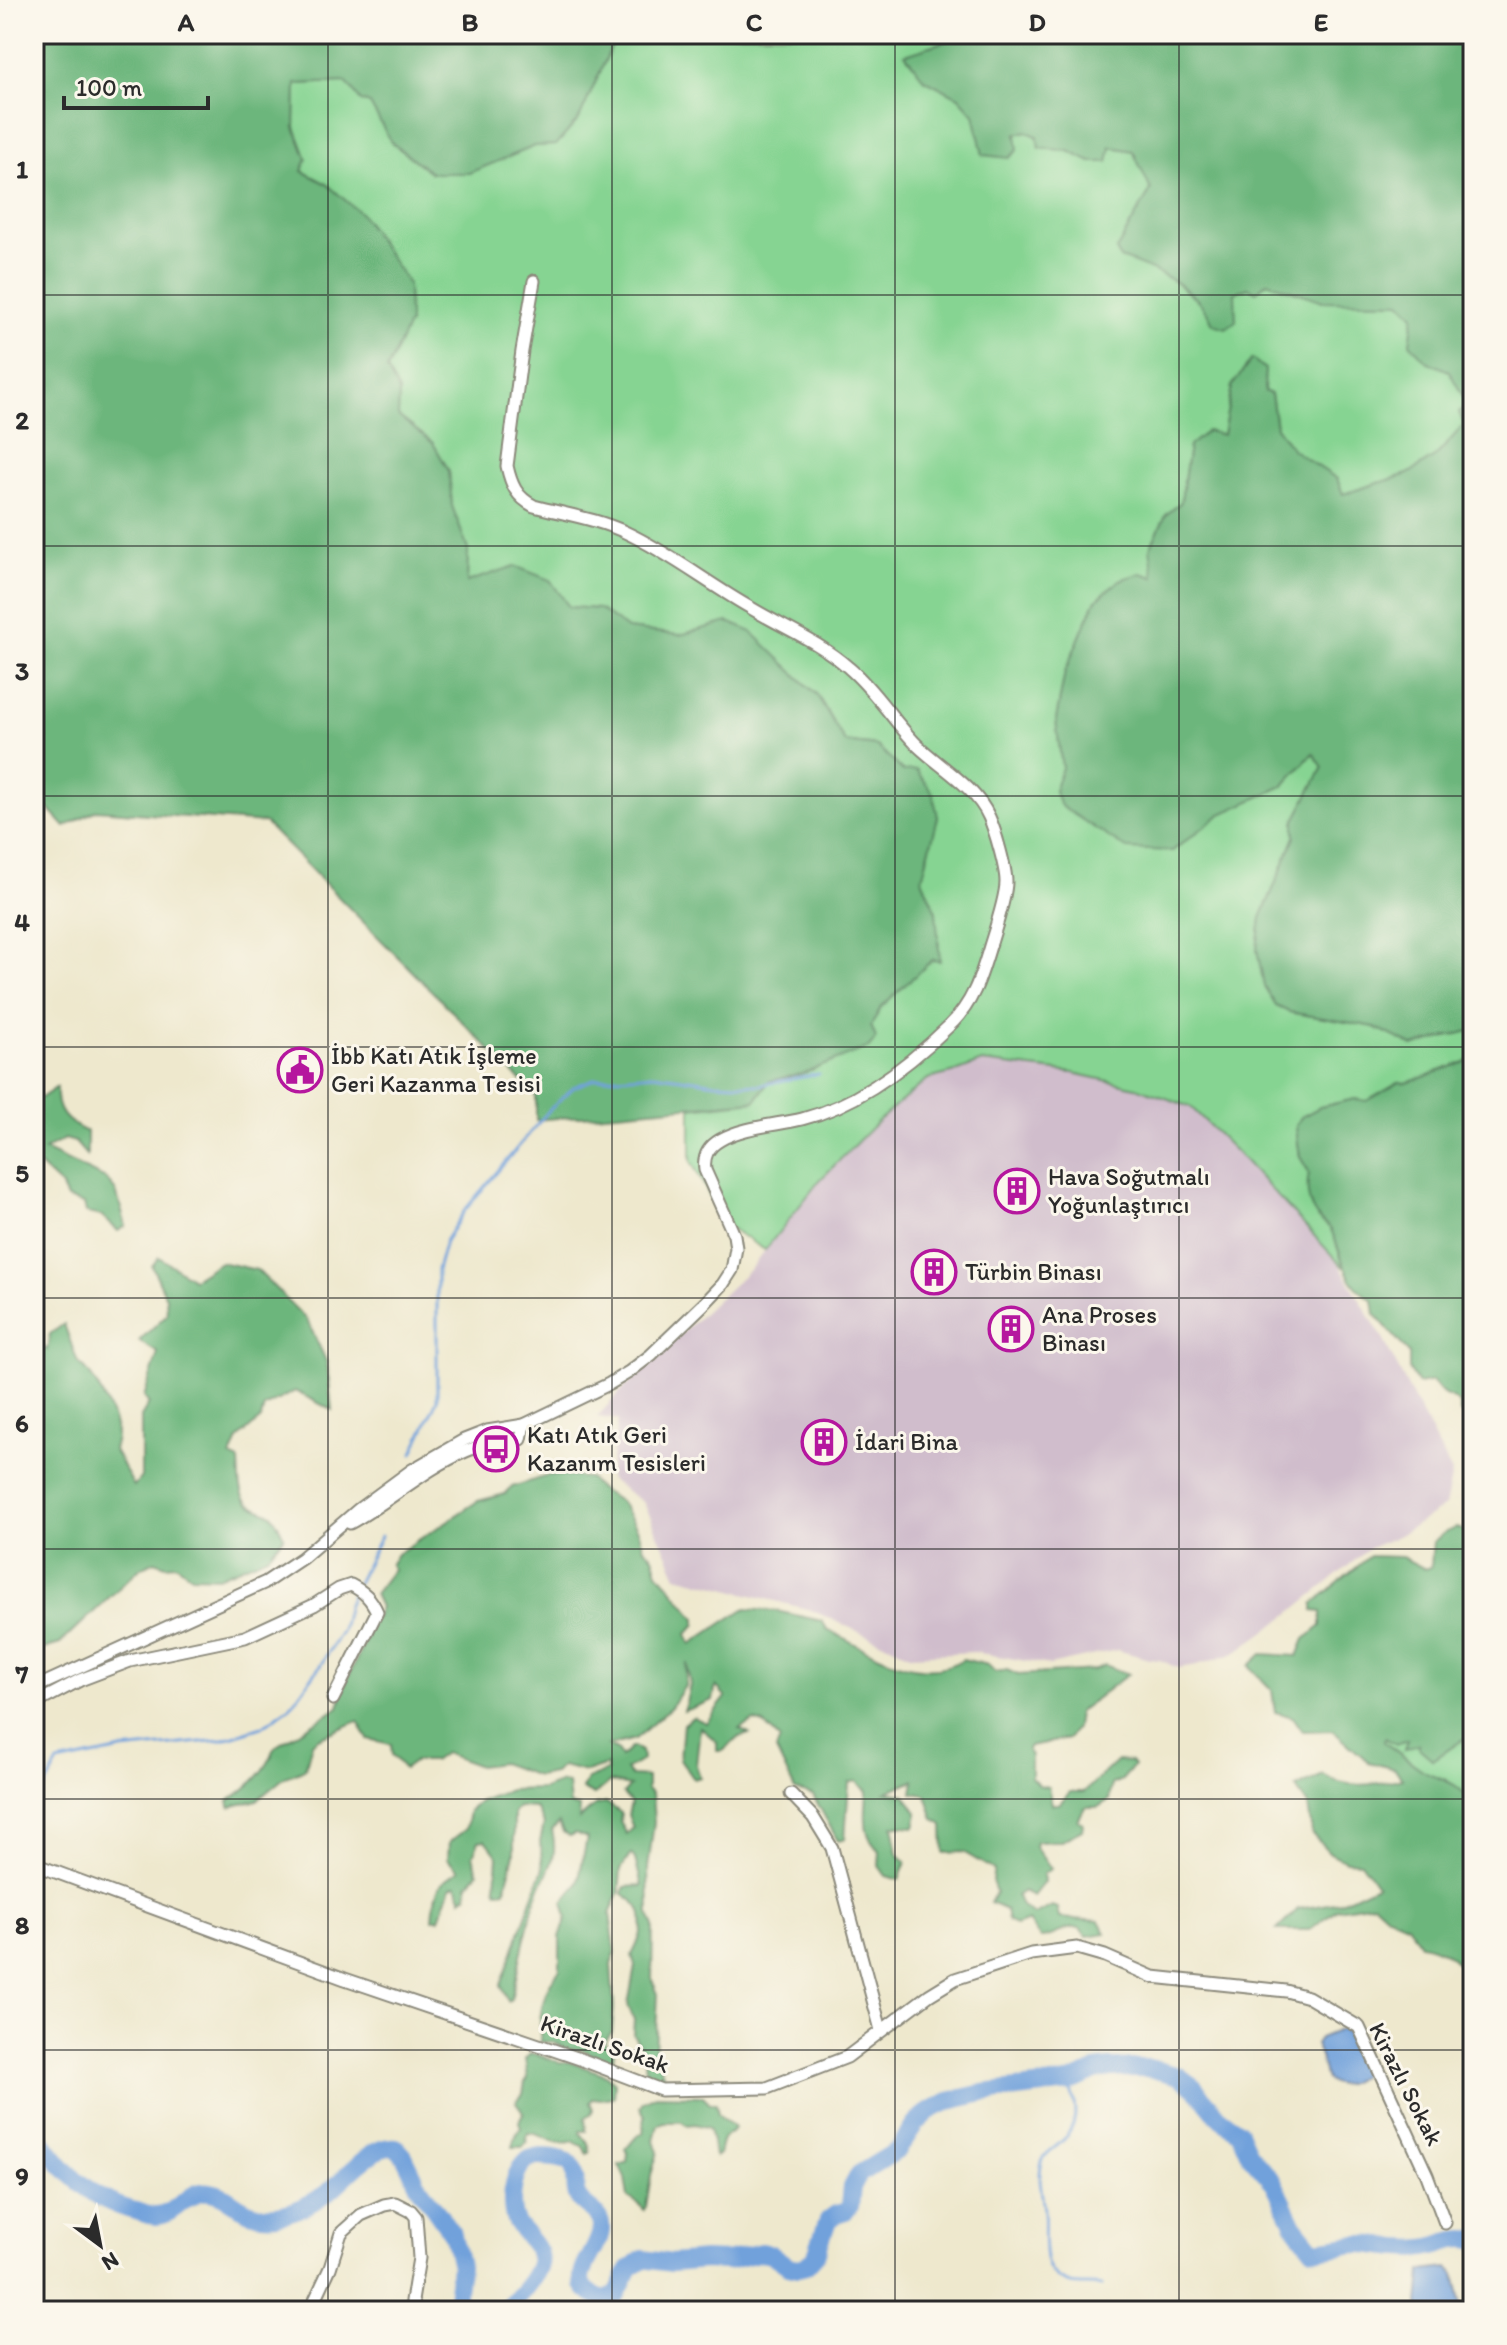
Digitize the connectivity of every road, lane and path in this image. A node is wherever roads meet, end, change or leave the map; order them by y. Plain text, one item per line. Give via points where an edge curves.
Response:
1 (534, 281) dead end
2 (34, 1688) edge
3 (333, 1699) dead end
4 (34, 1704) edge
5 (791, 1794) dead end
6 (34, 1864) edge
7 (881, 2030) junction
8 (1445, 2223) dead end
9 (310, 2311) edge
10 (417, 2311) edge

1 - 2 street via 507,466 516,492 534,506 625,531 832,654 914,742 979,800 991,819 1006,882 977,986 950,1026 901,1067 838,1106 734,1134 709,1149 705,1170 736,1248 732,1270 629,1372 524,1425 464,1440 412,1470 266,1582
3 - 4 street via 377,1612 372,1601 351,1585 245,1637 130,1661
5 - 7 street via 832,1848
6 - 7 street, Kirazlı Sokak via 661,2090 767,2088 847,2057
7 - 8 street, Kirazlı Sokak via 955,1979 1031,1954 1077,1948 1153,1977 1308,1997 1359,2027
9 - 10 street via 341,2233 361,2215 395,2203 416,2217 419,2258 412,2301

